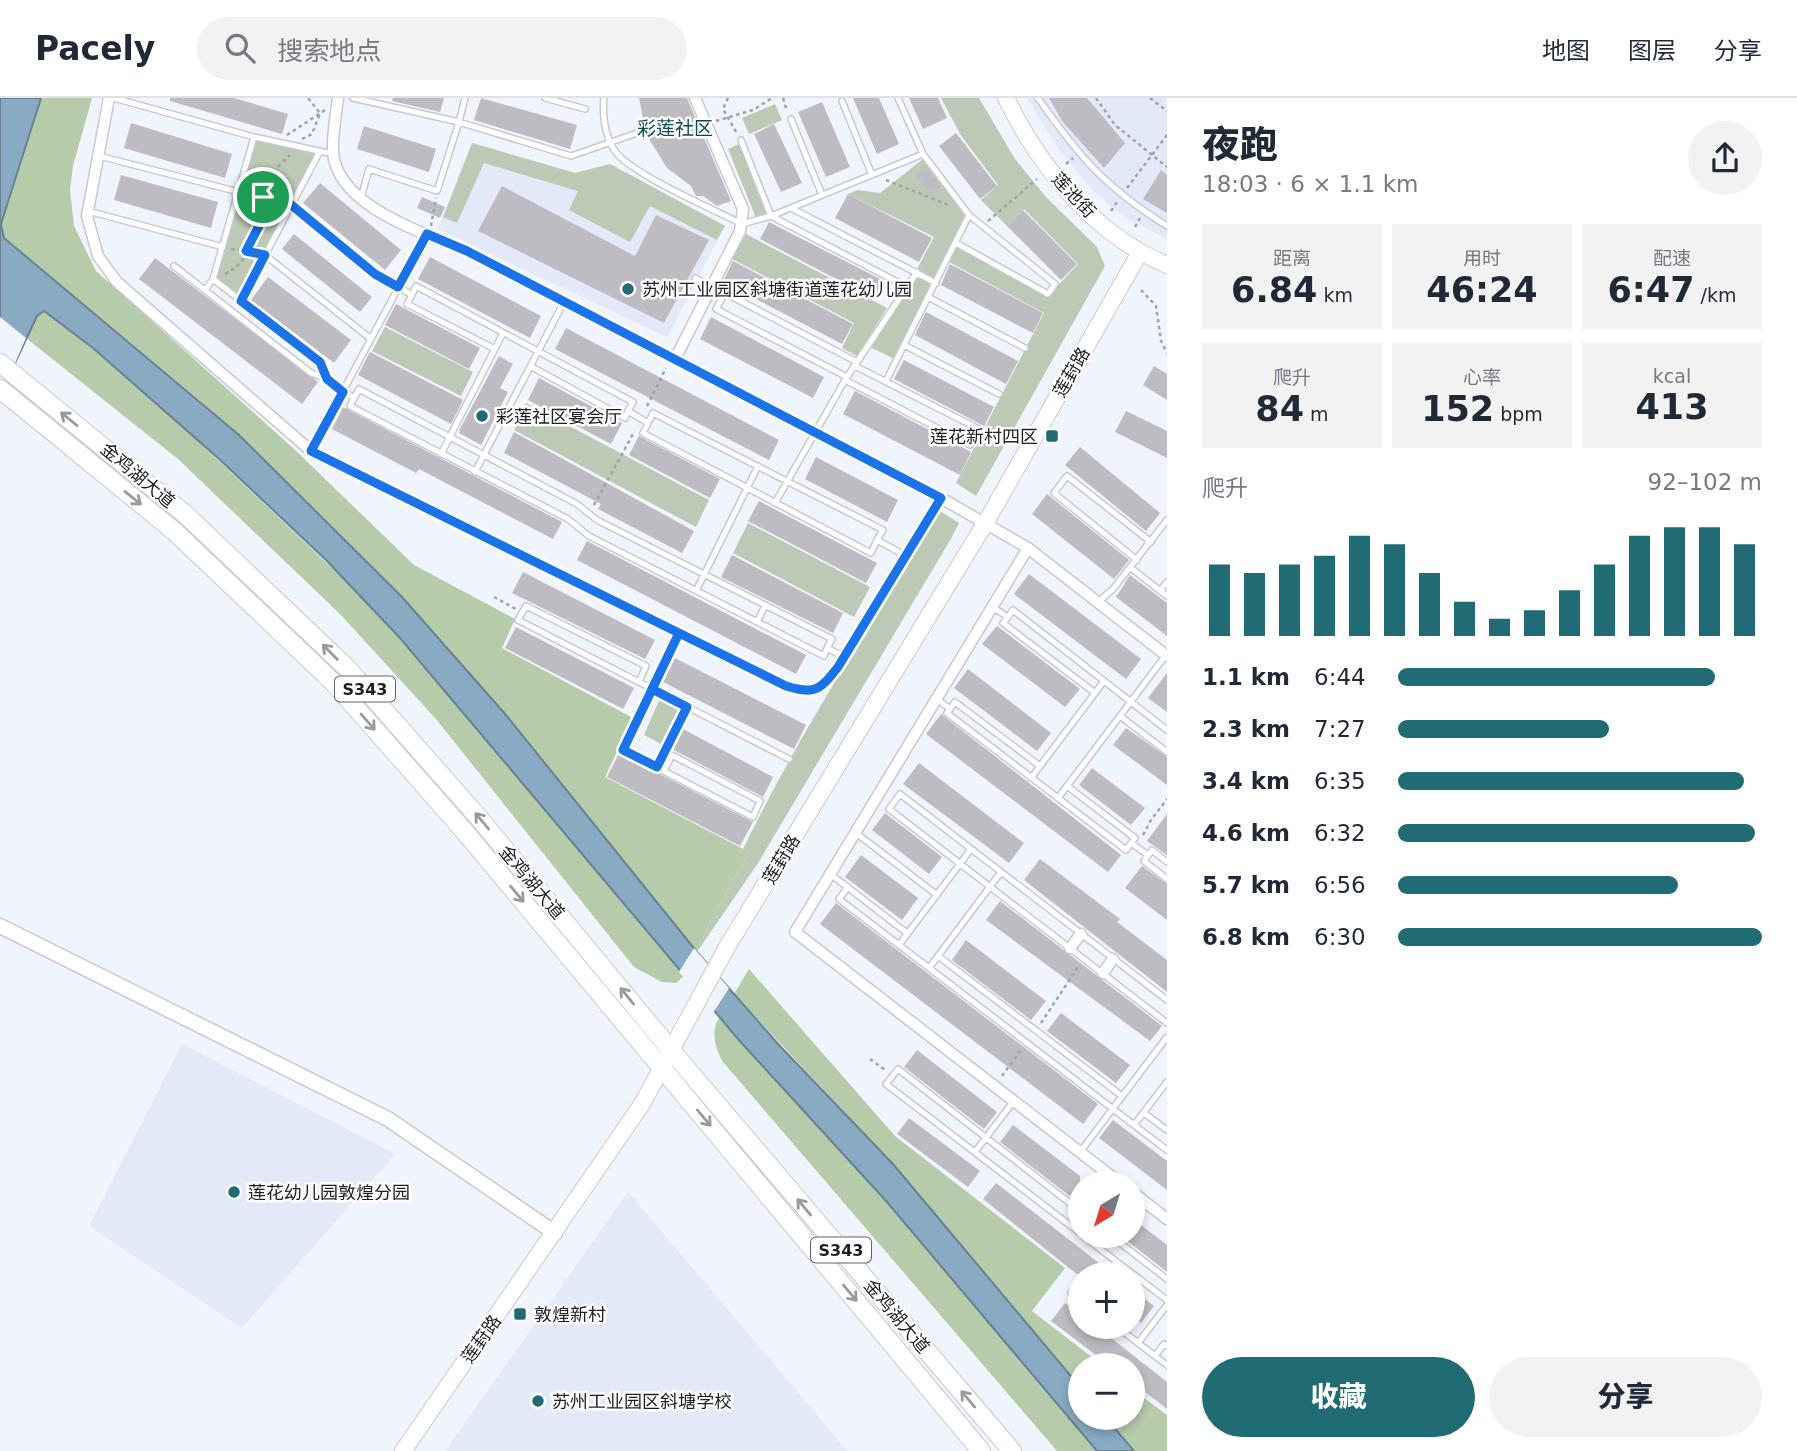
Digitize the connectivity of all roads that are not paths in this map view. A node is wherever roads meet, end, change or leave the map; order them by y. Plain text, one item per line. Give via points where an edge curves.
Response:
1 (112, 98) edge
2 (353, 98) edge
3 (466, 98) edge
4 (545, 98) edge
5 (604, 98) edge
6 (695, 98) edge
7 (898, 98) edge
8 (1006, 98) edge
9 (1038, 98) edge
10 (338, 101) edge
11 (842, 101) dead end
12 (584, 109) dead end
13 (791, 119) road end
14 (459, 122) junction
15 (637, 134) dead end
16 (254, 137) junction
17 (741, 140) road end
18 (612, 143) junction
19 (320, 151) junction
20 (333, 154) junction
21 (923, 154) junction
22 (97, 155) junction
23 (872, 175) junction
24 (239, 192) junction
25 (822, 195) junction
26 (361, 198) junction
27 (292, 205) junction
28 (791, 208) junction
29 (88, 211) junction
30 (968, 214) junction
31 (771, 216) junction
32 (742, 224) junction
33 (1167, 226) edge
34 (427, 234) junction
35 (956, 243) junction
36 (223, 247) junction
37 (1139, 254) junction
38 (265, 255) junction
39 (1167, 265) edge
40 (174, 266) dead end
41 (917, 272) junction
42 (695, 278) dead end
43 (214, 279) junction
44 (936, 282) junction
45 (907, 286) junction
46 (398, 287) junction
47 (712, 287) junction
48 (205, 290) junction
49 (725, 293) junction
50 (412, 295) junction
51 (928, 297) junction
52 (241, 301) junction
53 (565, 302) junction
54 (503, 332) junction
55 (371, 339) junction
56 (904, 345) junction
57 (1026, 348) dead end
58 (495, 349) junction
59 (540, 351) junction
60 (673, 358) junction
61 (856, 364) junction
62 (531, 367) junction
63 (7, 369) edge
64 (327, 379) junction
65 (846, 379) junction
66 (886, 382) junction
67 (2, 391) edge
68 (343, 392) junction
69 (999, 394) dead end
70 (354, 398) junction
71 (628, 411) junction
72 (648, 423) junction
73 (814, 432) junction
74 (450, 437) junction
75 (311, 451) junction
76 (441, 454) junction
77 (484, 455) junction
78 (758, 466) junction
79 (475, 471) junction
80 (787, 481) junction
81 (747, 488) junction
82 (941, 498) junction
83 (775, 503) junction
84 (589, 513) junction
85 (1167, 520) edge
86 (986, 522) junction
87 (579, 528) junction
88 (877, 540) junction
89 (1151, 542) junction
90 (1028, 548) junction
91 (906, 556) junction
92 (1138, 560) junction
93 (1131, 568) junction
94 (704, 575) junction
95 (1167, 582) edge
96 (696, 590) junction
97 (1160, 591) junction
98 (1167, 596) edge
99 (1098, 602) junction
100 (765, 606) junction
101 (992, 607) junction
102 (1008, 617) junction
103 (757, 622) junction
104 (679, 633) junction
105 (827, 648) junction
106 (1167, 655) edge
107 (845, 657) junction
108 (1104, 681) junction
109 (639, 682) junction
110 (652, 689) junction
111 (1095, 694) junction
112 (936, 699) junction
113 (1130, 702) junction
114 (687, 707) junction
115 (950, 709) junction
116 (1120, 716) junction
117 (1167, 730) edge
118 (1167, 752) edge
119 (789, 759) dead end
120 (1040, 766) junction
121 (657, 767) junction
122 (664, 771) junction
123 (1031, 778) junction
124 (1067, 786) junction
125 (880, 791) junction
126 (1058, 798) junction
127 (894, 802) junction
128 (854, 832) junction
129 (1131, 843) junction
130 (971, 849) junction
131 (1148, 855) junction
132 (1167, 862) edge
133 (960, 863) junction
134 (1001, 872) junction
135 (829, 873) junction
136 (1167, 879) edge
137 (848, 887) junction
138 (990, 887) junction
139 (937, 895) junction
140 (0, 926) edge
141 (907, 933) junction
142 (1081, 934) junction
143 (899, 945) junction
144 (1070, 948) junction
145 (938, 956) junction
146 (1113, 959) junction
147 (929, 968) junction
148 (1103, 973) junction
149 (1167, 1000) edge
150 (1167, 1023) edge
151 (1167, 1037) edge
152 (670, 1049) junction
153 (660, 1066) junction
154 (1167, 1082) edge
155 (1122, 1096) junction
156 (1014, 1101) junction
157 (1113, 1108) junction
158 (1144, 1113) junction
159 (1134, 1125) junction
160 (1167, 1130) edge
161 (986, 1138) junction
162 (1167, 1150) edge
163 (975, 1152) junction
164 (1080, 1152) junction
165 (1105, 1171) edge
166 (1068, 1202) edge
167 (1145, 1202) edge
168 (1167, 1219) edge
169 (1068, 1223) edge
170 (555, 1233) junction
171 (1099, 1248) edge
172 (1127, 1248) edge
173 (1167, 1279) edge
174 (1167, 1303) edge
175 (1133, 1339) edge
176 (1138, 1343) junction
177 (1166, 1343) edge
178 (1155, 1356) junction
179 (1167, 1365) edge
180 (403, 1451) edge
181 (981, 1451) edge
182 (1012, 1451) edge

1 - 16 lane
1 - 22 street
2 - 14 lane
3 - 14 lane
4 - 12 lane
5 - 18 lane via 605,125
6 - 32 street via 743,208
7 - 21 lane
8 - 37 main road, 莲池街 via 1060,184
9 - 33 lane via 1081,156 1121,196
10 - 20 street
11 - 23 lane
13 - 25 lane
14 - 18 lane via 571,156
14 - 26 lane via 437,191 369,169
15 - 18 lane
16 - 19 lane
16 - 24 lane
17 - 31 lane
18 - 32 lane via 634,167
19 - 20 lane
19 - 27 lane
20 - 26 street via 341,179
21 - 23 lane
21 - 30 lane
22 - 24 lane
22 - 29 street
23 - 25 lane
24 - 36 lane
25 - 28 lane
26 - 34 street via 387,218
27 - 38 lane
27 - 46 lane via 375,274
28 - 31 lane
28 - 41 lane
29 - 36 lane
29 - 75 street via 98,256 117,282
30 - 35 lane
30 - 35 lane via 1055,284 1048,294
31 - 32 lane
31 - 45 lane
32 - 47 street
34 - 46 lane
34 - 53 street
35 - 44 lane
36 - 43 lane
37 - 39 main road, 莲池街
37 - 86 main road, 莲葑路
38 - 52 lane
38 - 55 lane
40 - 48 lane
41 - 44 lane
41 - 45 lane
42 - 47 lane
43 - 48 lane
43 - 52 lane
44 - 51 lane
45 - 61 lane
46 - 50 lane
46 - 55 lane
47 - 49 lane
47 - 60 street
48 - 64 lane via 311,373
49 - 61 lane
49 - 65 lane via 716,309
50 - 54 lane via 416,286
50 - 58 lane via 408,304
51 - 56 lane
51 - 57 lane
52 - 64 lane via 320,362
53 - 59 lane
53 - 60 street
54 - 58 lane
54 - 59 lane
55 - 68 lane
56 - 66 lane
56 - 69 lane
58 - 74 lane
59 - 62 lane
59 - 71 lane via 633,402
60 - 73 street
61 - 65 lane
61 - 66 lane
62 - 71 lane via 625,418
62 - 77 lane
152 -> 63 main road, 金鸡湖大道 / S343 via 488,829 346,668 185,514
64 - 68 lane
65 - 66 lane via 970,446 979,429
65 - 73 lane
67 -> 153 main road, 金鸡湖大道 / S343 via 174,531 334,683
68 - 70 lane
68 - 75 lane
70 - 74 lane via 359,389
70 - 76 lane via 350,406
71 - 72 lane
72 - 78 lane via 653,413
72 - 81 lane via 643,433
73 - 80 lane
73 - 82 street
74 - 76 lane
74 - 77 lane
75 - 104 street
76 - 79 lane
77 - 79 lane
77 - 84 lane
78 - 80 lane
78 - 81 lane
79 - 87 lane
80 - 83 lane
80 - 88 lane via 883,530
81 - 83 lane
81 - 94 lane
82 - 86 street
82 - 91 street
83 - 88 lane via 872,552
84 - 87 lane
84 - 94 lane
85 - 89 lane
86 - 90 street
86 - 152 main road, 莲葑路 via 727,947
87 - 96 lane
88 - 91 lane
89 - 92 lane
89 - 92 lane via 1067,476 1054,493
90 - 99 street
90 - 101 street
91 - 107 street
92 - 93 lane
93 - 97 lane
93 - 99 lane
94 - 96 lane
94 - 100 lane
95 - 97 lane
96 - 103 lane
97 - 98 lane
99 - 106 street
100 - 103 lane
100 - 105 lane via 832,639
101 - 102 lane
101 - 112 street
102 - 108 lane via 1013,610
102 - 111 lane via 1003,623
103 - 105 lane via 824,656
104 - 107 street via 804,692 825,683
104 - 110 lane
105 - 107 lane
106 - 113 lane
108 - 111 lane
108 - 113 lane
109 - 109 lane via 646,666 526,606 522,612 518,620
109 - 110 lane
110 - 114 lane
110 - 121 lane via 623,750
111 - 120 lane
112 - 115 lane
112 - 125 street
113 - 116 lane
113 - 117 lane
114 - 119 lane
114 - 121 lane
115 - 120 lane via 955,702
115 - 123 lane via 947,713
116 - 118 lane
116 - 124 lane
120 - 123 lane
121 - 122 lane
122 - 122 lane via 672,755 760,801 753,817
123 - 126 lane
124 - 126 lane
124 - 129 lane via 1135,838
125 - 127 lane
125 - 128 street
126 - 129 lane via 1126,850
127 - 130 lane via 900,794
127 - 133 lane via 889,808
128 - 135 street
128 - 139 lane
129 - 131 lane
130 - 133 lane
130 - 134 lane
131 - 132 lane via 1152,850
131 - 136 lane via 1144,861
133 - 138 lane
133 - 139 lane
134 - 138 lane
134 - 142 lane
135 - 137 lane
135 - 156 street via 795,932
137 - 141 lane
137 - 143 lane via 839,899
138 - 144 lane
138 - 145 lane
139 - 141 lane
140 - 170 street via 388,1119
141 - 143 lane
142 - 144 street
142 - 146 lane
143 - 147 lane
144 - 148 lane
145 - 147 lane
145 - 155 lane
146 - 148 street
146 - 149 lane
147 - 157 lane
148 - 150 lane
151 - 155 lane
152 - 153 main road, 莲葑路
182 -> 152 main road, 金鸡湖大道 / S343
153 - 170 main road, 莲葑路 via 642,1104
153 -> 181 main road, 金鸡湖大道 / S343
154 - 158 lane
155 - 157 lane
156 - 161 lane
156 - 164 street
157 - 159 lane
157 - 164 lane
158 - 159 lane
158 - 160 lane
159 - 162 lane
161 - 163 lane
161 - 163 lane via 898,1069 887,1084
161 - 166 lane
163 - 169 lane
164 - 165 street
167 - 168 street
170 - 180 main road, 莲葑路
171 - 174 lane
172 - 173 lane
174 - 176 lane
175 - 176 lane
176 - 178 lane
177 - 178 lane
178 - 179 lane

